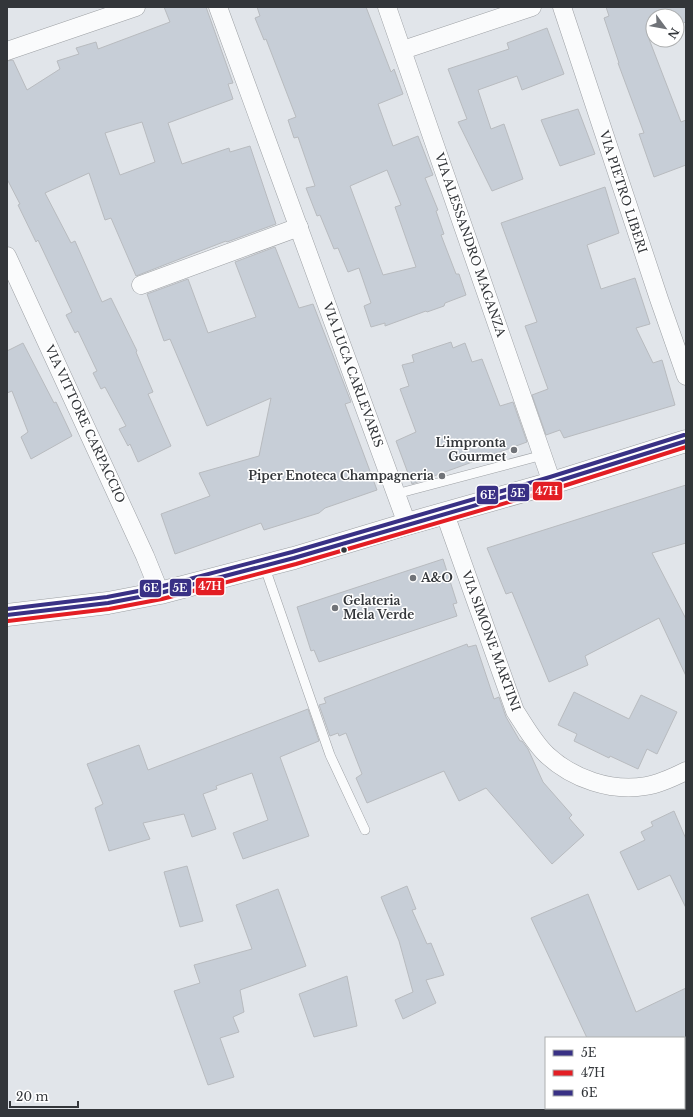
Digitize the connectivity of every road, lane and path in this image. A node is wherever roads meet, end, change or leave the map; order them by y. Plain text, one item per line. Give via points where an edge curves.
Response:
1 (136, 7) edge
2 (218, 7) edge
3 (387, 7) edge
4 (532, 7) edge
5 (562, 7) edge
6 (403, 50) junction
7 (7, 51) edge
8 (298, 227) junction
9 (7, 256) edge
10 (141, 285) dead end
11 (686, 376) edge
12 (686, 441) edge
13 (543, 455) junction
14 (552, 483) junction
15 (396, 494) junction
16 (445, 514) junction
17 (407, 524) junction
18 (264, 565) junction
19 (160, 593) junction
20 (7, 615) edge
21 (686, 771) edge
22 (365, 830) dead end

1 - 7 street
2 - 8 street, VIA LUCA CARLEVARIS
3 - 6 street, VIA ALESSANDRO MAGANZA
4 - 6 street
5 - 11 street, VIA PIETRO LIBERI
6 - 13 street, VIA ALESSANDRO MAGANZA
8 - 10 street
8 - 15 street, VIA LUCA CARLEVARIS
9 - 19 street, VIA VITTORE CARPACCIO via 142,548
12 - 14 street
13 - 14 street, VIA ALESSANDRO MAGANZA
13 - 15 lane
14 - 16 street
15 - 17 street, VIA LUCA CARLEVARIS
16 - 17 street
16 - 21 street, VIA SIMONE MARTINI via 515,711 528,733 547,755 566,769 593,783 618,786 646,786
17 - 18 street
18 - 19 street
18 - 22 lane via 330,755
19 - 20 street via 108,603

